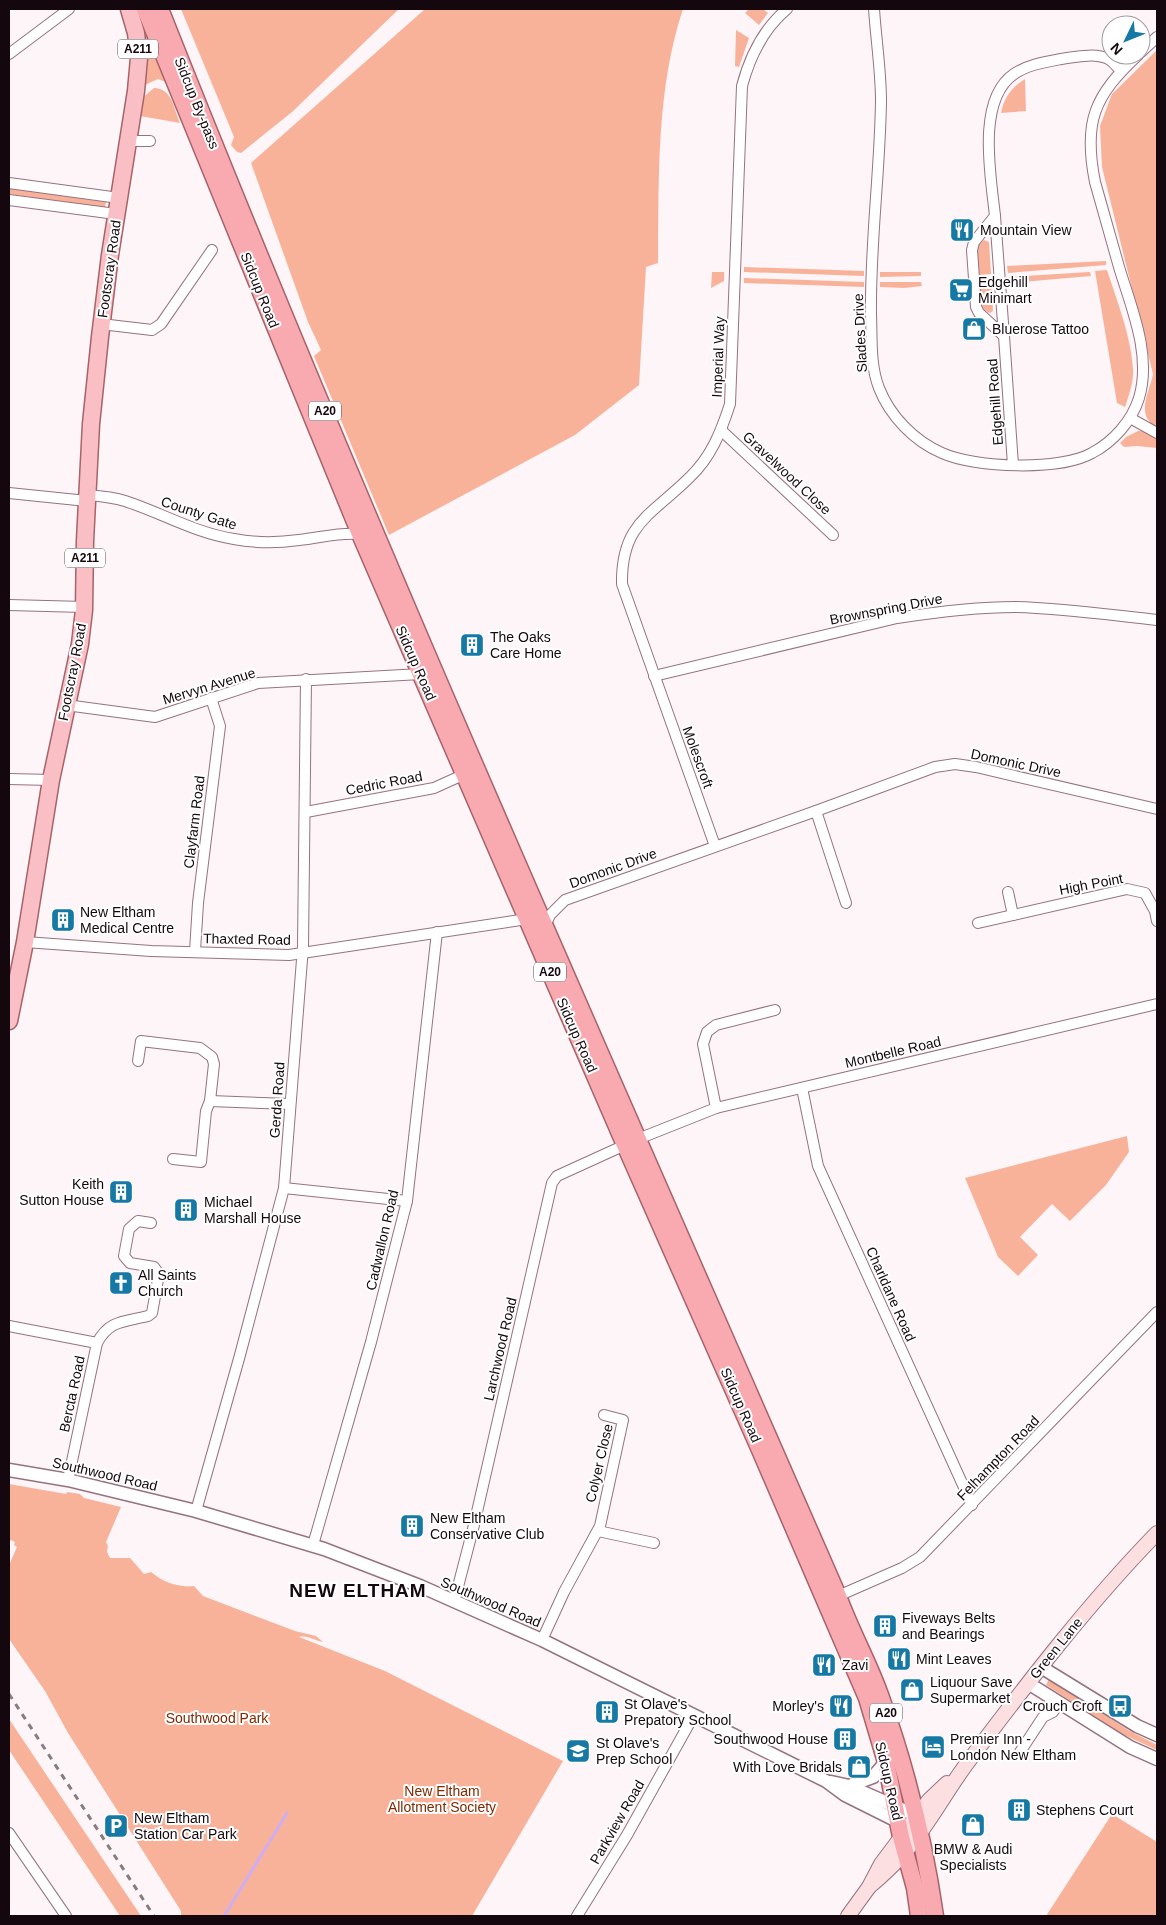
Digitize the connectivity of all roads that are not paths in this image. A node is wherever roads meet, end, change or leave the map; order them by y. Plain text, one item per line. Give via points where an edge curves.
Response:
1 (69, 9) edge
2 (130, 9) edge
3 (145, 9) edge
4 (160, 9) edge
5 (787, 9) edge
6 (874, 9) edge
7 (9, 54) edge
8 (1127, 65) edge
9 (1121, 71) junction
10 (183, 106) joint
11 (128, 141) junction
12 (150, 141) dead end
13 (9, 183) edge
14 (235, 196) joint
15 (119, 198) junction
16 (9, 200) edge
17 (116, 214) junction
18 (995, 216) junction
19 (212, 250) dead end
20 (101, 324) junction
21 (1004, 336) junction
22 (1130, 418) junction
23 (722, 430) junction
24 (1157, 433) edge
25 (1013, 465) junction
26 (9, 493) edge
27 (87, 498) junction
28 (352, 514) junction
29 (335, 534) junction
30 (360, 534) junction
31 (833, 535) dead end
32 (9, 606) edge
33 (84, 607) junction
34 (1157, 620) edge
35 (420, 674) junction
36 (654, 676) junction
37 (306, 679) junction
38 (211, 698) junction
39 (66, 705) junction
40 (465, 774) junction
41 (9, 779) edge
42 (51, 780) junction
43 (1157, 809) edge
44 (816, 811) junction
45 (306, 812) junction
46 (715, 846) junction
47 (1008, 892) dead end
48 (846, 902) dead end
49 (1013, 915) junction
50 (527, 919) junction
51 (1157, 921) edge
52 (978, 923) dead end
53 (545, 926) junction
54 (437, 932) junction
55 (25, 942) junction
56 (195, 951) junction
57 (303, 953) junction
58 (1157, 1004) edge
59 (775, 1010) dead end
60 (9, 1021) edge
61 (138, 1061) dead end
62 (802, 1088) junction
63 (210, 1101) junction
64 (290, 1104) junction
65 (716, 1108) junction
66 (638, 1139) junction
67 (173, 1159) dead end
68 (284, 1188) junction
69 (407, 1201) junction
70 (151, 1223) dead end
71 (1157, 1312) edge
72 (9, 1326) edge
73 (96, 1343) junction
74 (604, 1415) dead end
75 (9, 1470) edge
76 (68, 1480) junction
77 (972, 1505) junction
78 (196, 1511) junction
79 (598, 1531) junction
80 (1157, 1532) edge
81 (654, 1543) dead end
82 (313, 1545) junction
83 (846, 1593) junction
84 (454, 1602) junction
85 (542, 1640) junction
86 (1041, 1667) junction
87 (1028, 1683) junction
88 (1059, 1703) junction
89 (694, 1714) junction
90 (1157, 1735) edge
91 (1020, 1752) dead end
92 (1157, 1759) edge
93 (886, 1762) junction
94 (826, 1781) junction
95 (849, 1786) junction
96 (906, 1827) junction
97 (9, 1833) edge
98 (66, 1916) edge
99 (577, 1916) edge
100 (848, 1916) edge
101 (919, 1916) edge
102 (935, 1916) edge

1 - 7 street
2 - 11 main road, Footscray Road / A211 via 139,58
3 - 10 highway, Sidcup By-pass / A20
4 - 14 highway, Sidcup By-pass / A20
5 - 23 street, Imperial Way via 760,41 742,86 730,404
6 - 25 street, Slades Drive via 881,100 871,280 873,359 879,387 902,424 928,446 959,458
8 - 9 street, Slades Drive
9 - 18 street, Edgehill Road via 1109,59 1099,56 1074,57 1024,68 1003,84 992,107 989,131
9 - 22 street, Slades Drive via 1094,110 1091,160 1136,323 1142,359 1139,397
10 - 28 highway, Sidcup Road / A20
11 - 12 street
11 - 15 main road, Footscray Road / A211
13 - 15 street
14 - 53 highway, Sidcup Road / A20
15 - 17 main road, Footscray Road / A211
16 - 17 street
17 - 20 main road, Footscray Road / A211
18 - 21 street, Edgehill Road
18 - 21 street via 974,242 972,250 976,307
19 - 20 street via 160,325 152,330
20 - 27 main road, Footscray Road / A211
21 - 25 street, Edgehill Road
22 - 24 street
22 - 25 street, Slades Drive via 1120,432 1091,454 1057,463
23 - 31 street, Gravelwood Close
23 - 36 street, Imperial Way via 690,477 636,527 624,555 622,584
26 - 27 street, County Gate
27 - 29 street, County Gate via 109,497 126,501 182,524 237,540 285,541
27 - 33 main road, Footscray Road / A211
28 - 29 street via 347,524
28 - 30 highway, Sidcup Road / A20
29 - 30 street, County Gate
30 - 35 highway, Sidcup Road / A20
32 - 33 street
33 - 39 main road, Footscray Road / A211 via 80,644
34 - 36 street, Brownspring Drive via 1015,607 931,613 887,620
35 - 37 street, Mervyn Avenue
35 - 40 highway, Sidcup Road / A20
36 - 46 street, Molescroft
37 - 38 street, Mervyn Avenue via 258,683
37 - 45 street, Gerda Road
38 - 39 street, Mervyn Avenue via 155,717
38 - 56 street, Clayfarm Road via 220,726
39 - 42 main road, Footscray Road / A211
40 - 45 street, Cedric Road via 434,788
40 - 50 highway, Sidcup Road / A20
41 - 42 street
42 - 55 main road, Footscray Road / A211
43 - 44 street, Domonic Drive via 954,764 935,767
44 - 46 street, Domonic Drive
44 - 48 street
45 - 57 street, Gerda Road
46 - 53 street, Domonic Drive via 565,900 550,915
47 - 49 street
49 - 51 street, High Point via 1127,889 1145,893
49 - 52 street, High Point
50 - 54 street, Thaxted Road
50 - 66 highway, Sidcup Road / A20
53 - 66 highway, Sidcup Road / A20
54 - 57 street, Thaxted Road
54 - 69 street, Cadwallon Road
55 - 56 street, Thaxted Road
55 - 60 main road, Footscray Road / A211
56 - 57 street, Thaxted Road
57 - 64 street, Gerda Road
58 - 62 street, Montbelle Road
59 - 65 street via 716,1025 707,1032 703,1044
61 - 63 street via 141,1041 200,1048 212,1057 214,1064
62 - 65 street, Montbelle Road
62 - 77 street, Charldane Road via 818,1166
63 - 64 street
63 - 67 street via 201,1162
64 - 68 street, Gerda Road
65 - 66 street, Montbelle Road
66 - 83 highway, Sidcup Road / A20
66 - 84 street, Larchwood Road via 557,1176 552,1183
66 - 93 highway, Sidcup Road / A20 via 760,1450 867,1698
68 - 69 street
68 - 78 street, Gerda Road
69 - 82 street, Cadwallon Road
70 - 73 street via 138,1221 129,1228 124,1256 130,1262 154,1268 159,1274 152,1313 112,1324 103,1330
71 - 77 street, Felhampton Road
72 - 73 street, Bercta Road
73 - 76 street, Bercta Road
74 - 79 street, Colyer Close via 623,1420
75 - 76 street, Southwood Road
76 - 78 street, Southwood Road
77 - 83 street, Felhampton Road via 920,1557
78 - 82 street, Southwood Road
79 - 81 street
79 - 85 street, Colyer Close
80 - 86 main road, Green Lane via 1090,1606
82 - 84 street, Southwood Road
83 - 96 highway, Sidcup Road / A20 via 906,1772
84 - 85 street, Southwood Road
85 - 89 street, Southwood Road
86 - 87 main road, Green Lane
86 - 90 street
87 - 88 street
87 - 96 main road, Green Lane via 962,1769
88 - 91 street via 1053,1712 1043,1717
88 - 92 street via 1130,1747
89 - 94 street, Southwood Road
89 - 99 street, Parkview Road via 628,1834
93 - 95 street via 873,1777
93 - 96 highway, Sidcup Road / A20
94 - 95 street, Southwood Road
94 - 96 street, Southwood Road via 845,1795
95 - 96 street, Southwood Road
96 - 100 main road, Green Lane
96 - 101 highway, Sidcup Road / A20
96 - 102 highway, Sidcup Road / A20
97 - 98 street

